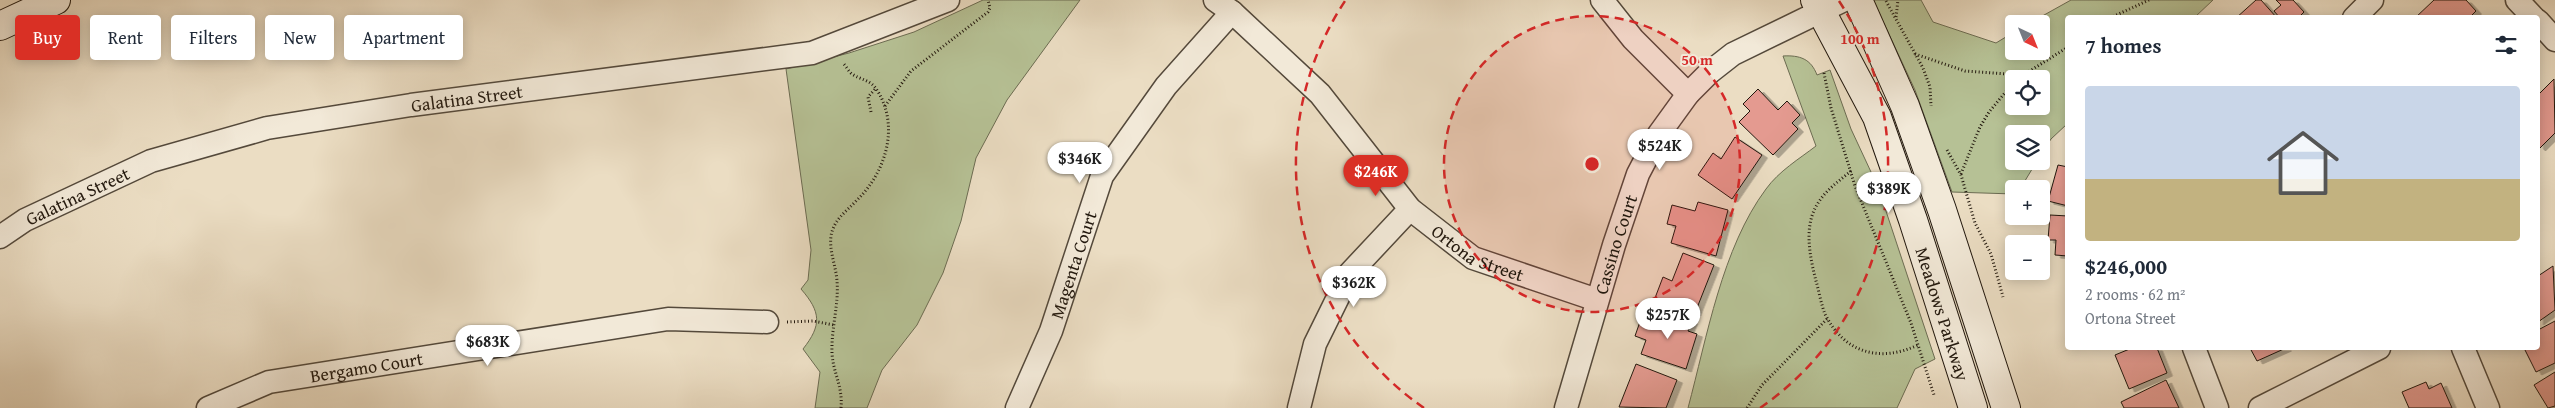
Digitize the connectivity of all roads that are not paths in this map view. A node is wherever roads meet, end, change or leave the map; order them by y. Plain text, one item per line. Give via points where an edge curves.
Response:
1 (56, 0) edge
2 (948, 0) edge
3 (1602, 0) edge
4 (1858, 0) edge
5 (2372, 0) edge
6 (2517, 0) edge
7 (1827, 4) edge
8 (920, 6) edge
9 (1224, 6) edge
10 (2357, 15) edge
11 (2531, 15) edge
12 (2540, 24) edge
13 (0, 26) edge
14 (2555, 40) edge
15 (1688, 94) junction
16 (1410, 209) junction
17 (0, 237) edge
18 (1597, 300) junction
19 (767, 322) road end
20 (2195, 350) edge
21 (2375, 350) edge
22 (2464, 350) edge
23 (208, 408) edge
24 (1017, 408) edge
25 (1299, 408) edge
26 (1566, 408) edge
27 (1974, 408) edge
28 (2006, 408) edge
29 (2217, 408) edge
30 (2260, 408) edge
31 (2488, 408) edge

1 - 13 main road
2 - 8 street, Galatina Street
3 - 15 street via 1632,39
4 - 28 main road, Meadows Parkway via 1905,106
5 - 10 street
6 - 11 street
7 - 15 street, Cassino Court via 1733,54
7 - 27 main road, Meadows Parkway via 1877,117
8 - 17 street, Galatina Street via 812,53 421,104 267,128 151,161 25,220
9 - 16 street, Ortona Street via 1320,94
9 - 24 street, Magenta Court via 1102,176 1051,331
12 - 14 street
15 - 18 street, Cassino Court via 1659,134 1638,174
16 - 18 street, Ortona Street via 1473,258
16 - 25 street via 1350,273 1315,344
18 - 26 street, Cassino Court
19 - 23 street, Bergamo Court via 658,321 269,382
20 - 29 street
21 - 30 street
22 - 31 street

